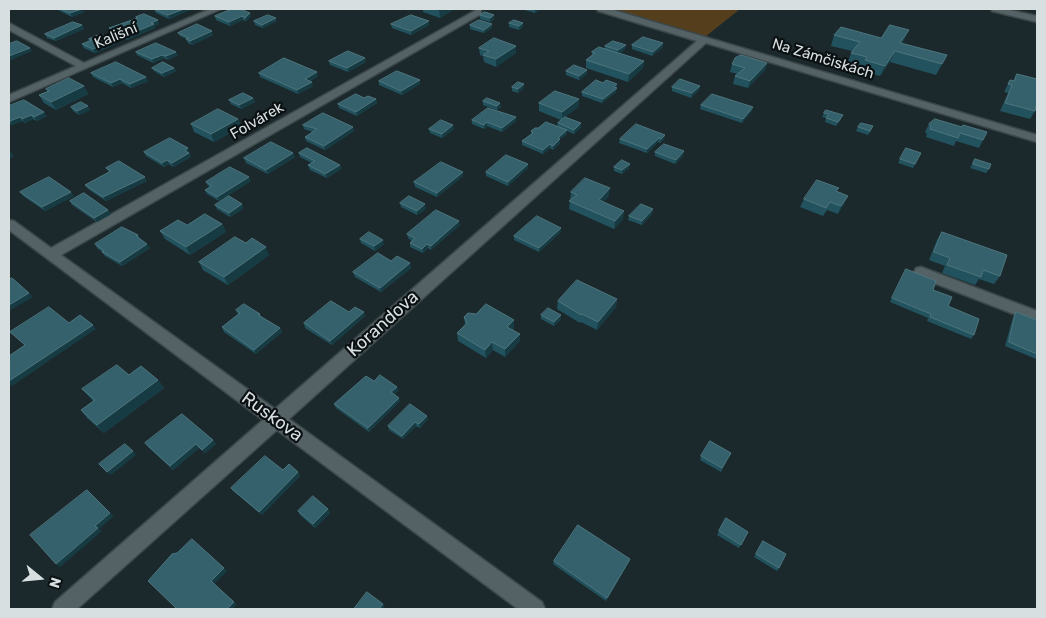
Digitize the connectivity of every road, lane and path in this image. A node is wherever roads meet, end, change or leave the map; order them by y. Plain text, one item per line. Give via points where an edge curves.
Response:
1 (217, 9) edge
2 (600, 9) edge
3 (995, 9) edge
4 (478, 12) dead end
5 (1037, 19) edge
6 (9, 26) edge
7 (704, 40) junction
8 (83, 66) junction
9 (9, 99) edge
10 (1037, 139) edge
11 (9, 224) edge
12 (50, 255) junction
13 (921, 272) dead end
14 (1037, 317) edge
15 (276, 419) junction
16 (62, 609) edge
17 (535, 609) edge

1 - 8 street, Kališní
2 - 7 street, Na Zámčiskách
3 - 5 street
4 - 12 street, Folvárek
6 - 8 street, Kališní
7 - 10 street, Na Zámčiskách
7 - 15 street, Korandova
8 - 9 street, Kališní
11 - 12 street, Ruskova
12 - 15 street, Ruskova
13 - 14 street
15 - 16 street, Korandova
15 - 17 street, Ruskova

